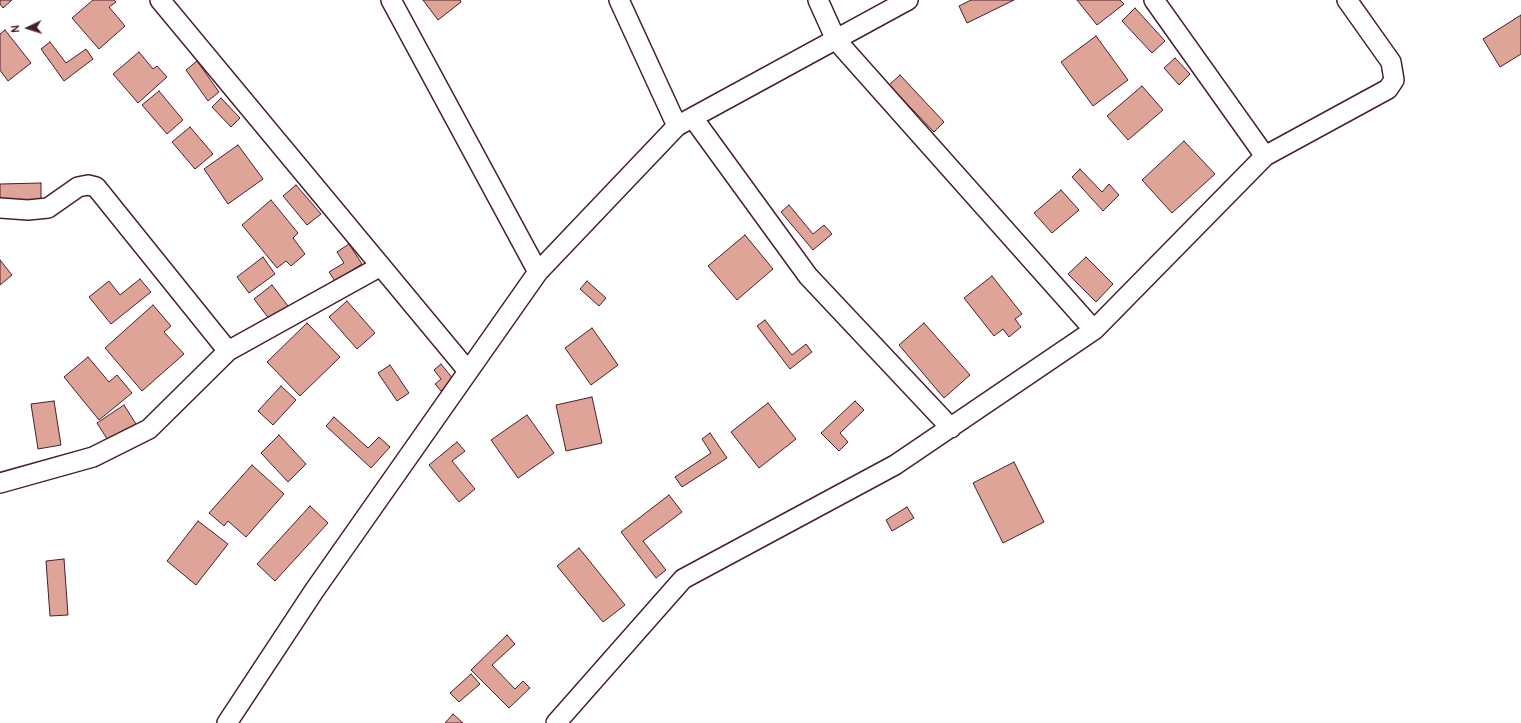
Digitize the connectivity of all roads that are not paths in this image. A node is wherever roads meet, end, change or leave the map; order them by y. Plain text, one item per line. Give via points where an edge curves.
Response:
1 (160, 0) edge
2 (390, 0) edge
3 (618, 0) edge
4 (818, 0) edge
5 (908, 0) edge
6 (1154, 0) edge
7 (1347, 0) edge
8 (836, 40) junction
9 (685, 122) junction
10 (1264, 156) junction
11 (0, 208) edge
12 (381, 266) junction
13 (538, 272) junction
14 (1094, 330) junction
15 (228, 351) junction
16 (468, 371) junction
17 (950, 428) junction
18 (0, 483) edge
19 (227, 723) edge
20 (556, 723) edge

1 - 12 street
2 - 13 street
3 - 9 street
4 - 8 street
5 - 8 street
6 - 10 street
7 - 10 street via 1391,62 1394,80 1388,89
8 - 9 street
8 - 14 street
9 - 13 street
9 - 17 street via 808,276
10 - 14 street
11 - 15 street via 48,208 78,188 88,185 96,187
12 - 15 street
12 - 16 street
13 - 16 street
14 - 17 street
15 - 18 street via 149,428 93,457
16 - 19 street via 314,591
17 - 20 street via 895,465 683,579

